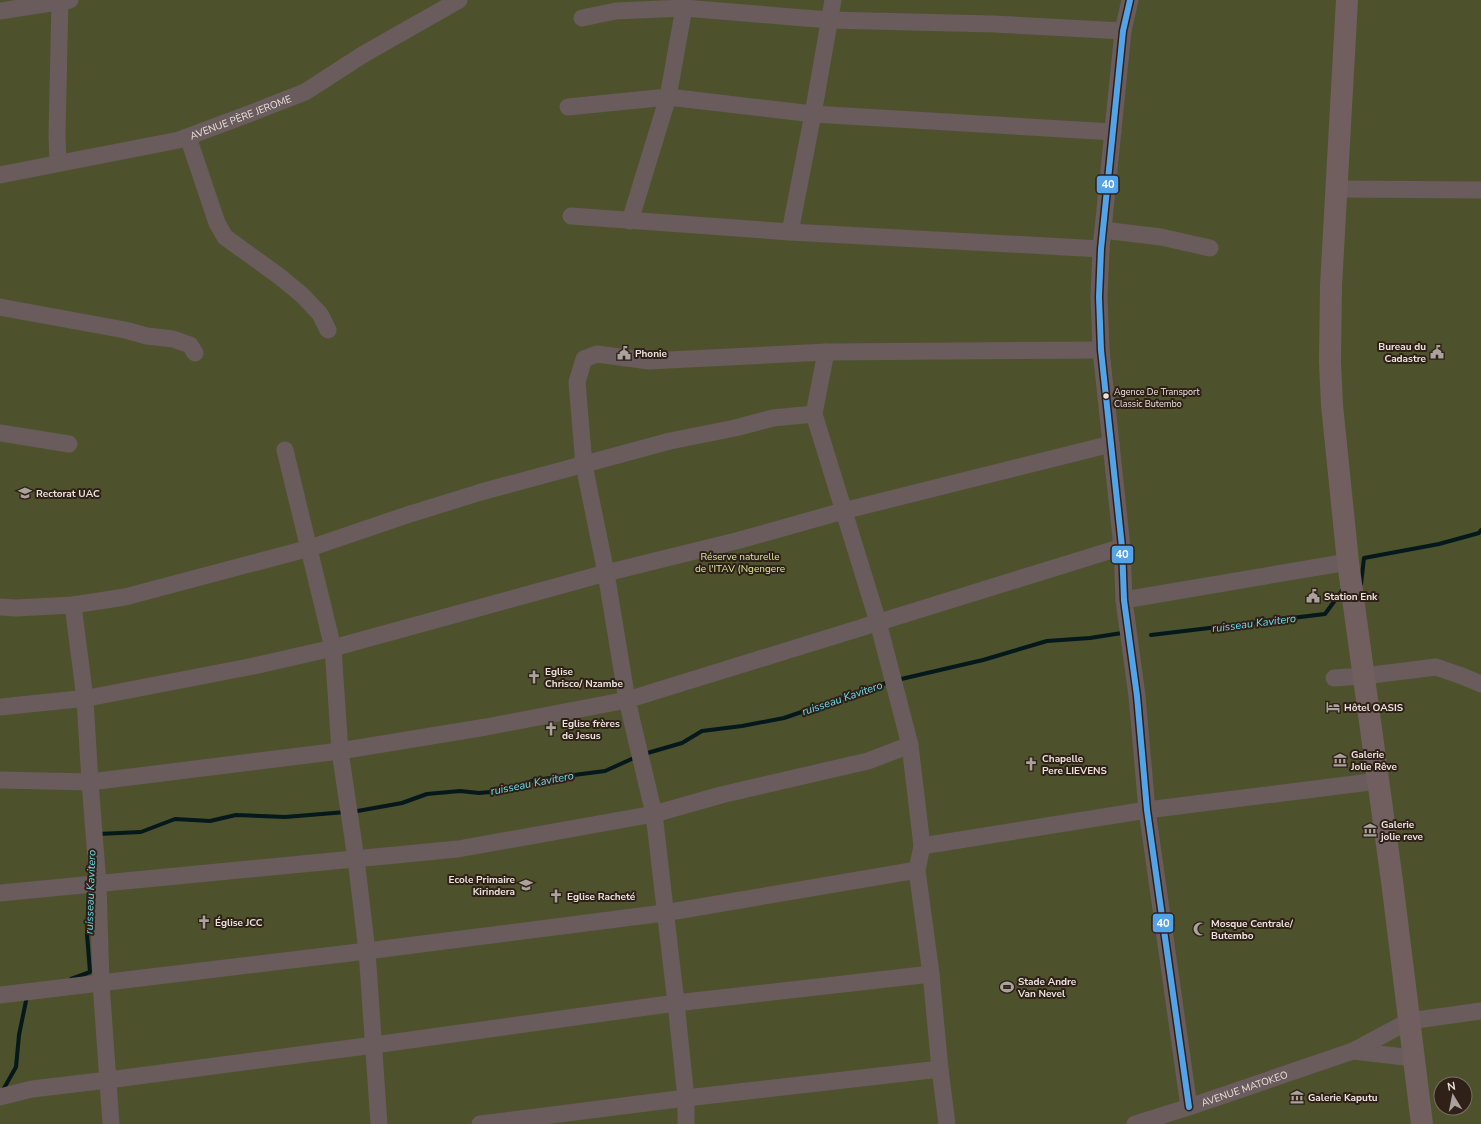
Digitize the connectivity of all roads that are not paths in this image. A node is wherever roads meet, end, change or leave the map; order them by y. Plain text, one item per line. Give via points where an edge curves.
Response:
1 (459, 0) edge
2 (833, 0) edge
3 (1130, 0) edge
4 (1347, 0) edge
5 (63, 1) edge
6 (684, 4) edge
7 (0, 11) edge
8 (582, 18) dead end
9 (829, 20) junction
10 (1123, 31) junction
11 (668, 97) junction
12 (568, 107) dead end
13 (814, 114) junction
14 (1113, 132) junction
15 (188, 137) junction
16 (58, 163) junction
17 (0, 175) edge
18 (1337, 189) junction
19 (1481, 190) edge
20 (572, 216) dead end
21 (630, 221) junction
22 (1103, 230) junction
23 (790, 232) junction
24 (1210, 248) dead end
25 (1101, 250) junction
26 (0, 307) edge
27 (328, 330) dead end
28 (1101, 350) junction
29 (826, 352) junction
30 (195, 354) dead end
31 (814, 414) junction
32 (0, 433) edge
33 (69, 444) dead end
34 (1111, 444) junction
35 (285, 450) dead end
36 (584, 465) junction
37 (843, 511) junction
38 (1122, 547) junction
39 (310, 548) junction
40 (1348, 562) junction
41 (606, 573) junction
42 (1124, 600) junction
43 (73, 605) junction
44 (0, 607) edge
45 (878, 622) junction
46 (333, 648) junction
47 (1364, 676) junction
48 (1334, 678) dead end
49 (1481, 684) edge
50 (84, 699) junction
51 (627, 700) junction
52 (0, 707) edge
53 (910, 745) junction
54 (340, 750) junction
55 (0, 780) edge
56 (1378, 781) junction
57 (90, 782) junction
58 (1147, 810) junction
59 (654, 814) junction
60 (922, 846) junction
61 (356, 859) junction
62 (918, 870) junction
63 (98, 884) junction
64 (0, 893) edge
65 (664, 913) junction
66 (367, 951) junction
67 (931, 974) junction
68 (101, 983) junction
69 (0, 995) edge
70 (676, 1003) junction
71 (1481, 1011) edge
72 (1408, 1021) junction
73 (374, 1045) junction
74 (1353, 1051) junction
75 (1413, 1058) junction
76 (940, 1069) junction
77 (108, 1080) junction
78 (0, 1097) edge
79 (686, 1098) junction
80 (1189, 1107) junction
81 (111, 1124) edge
82 (379, 1124) edge
83 (480, 1124) edge
84 (686, 1124) edge
85 (947, 1124) edge
86 (1135, 1124) edge
87 (1422, 1124) edge

1 - 15 street, AVENUE PÈRE JEROME via 364,54 305,92
2 - 9 street
3 - 10 street
4 - 18 highway
5 - 7 street
5 - 16 street
6 - 8 street via 616,10
6 - 9 street
6 - 11 street
9 - 10 street via 993,24
9 - 13 street
10 - 14 street
11 - 12 street
11 - 13 street
11 - 21 street
13 - 14 street
13 - 23 street
14 - 22 street
15 - 16 street, AVENUE PÈRE JEROME
15 - 27 street via 216,223 225,237 302,295 320,314
16 - 17 street, AVENUE PÈRE JEROME
18 - 19 street
18 - 40 highway via 1331,286 1331,391
20 - 21 street
21 - 23 street
22 - 24 street via 1161,237
22 - 25 street
23 - 25 street
25 - 28 street
26 - 30 street via 173,340 190,346
28 - 29 street
28 - 34 street
29 - 31 street
29 - 36 street via 649,361 597,354 584,359 577,382
31 - 36 street via 773,418 670,441
31 - 37 street
32 - 33 street
34 - 37 street
34 - 38 street
35 - 39 street
36 - 39 street via 481,492
36 - 41 street
37 - 41 street
37 - 45 street
38 - 42 street
38 - 45 street
39 - 43 street via 125,597
39 - 46 street
40 - 42 street
40 - 47 highway
41 - 46 street
41 - 51 street
42 - 58 street via 1137,696
43 - 44 street
43 - 50 street
45 - 51 street
45 - 53 street
46 - 50 street
46 - 54 street
47 - 48 street
47 - 49 street via 1436,666
47 - 56 highway
50 - 52 street
50 - 57 street
51 - 54 street via 486,728
51 - 59 street
53 - 59 street via 868,761 721,795
53 - 60 street
54 - 57 street
54 - 61 street
55 - 57 street
56 - 58 street
56 - 72 highway
57 - 63 street
58 - 60 street
58 - 80 street
59 - 61 street via 458,849
59 - 65 street
60 - 62 street
61 - 63 street
61 - 66 street
62 - 65 street
62 - 67 street
63 - 64 street
63 - 68 street
65 - 66 street
65 - 70 street
66 - 68 street
66 - 73 street
67 - 70 street
67 - 76 street
68 - 69 street
68 - 77 street
70 - 73 street
70 - 79 street
71 - 72 street
72 - 74 street, AVENUE MATOKEO
72 - 75 highway
73 - 77 street
73 - 82 street
74 - 75 street
74 - 80 street, AVENUE MATOKEO
75 - 87 highway
76 - 79 street
76 - 85 street
77 - 78 street via 32,1089
77 - 81 street
79 - 83 street
79 - 84 street
80 - 86 street, AVENUE MATOKEO

